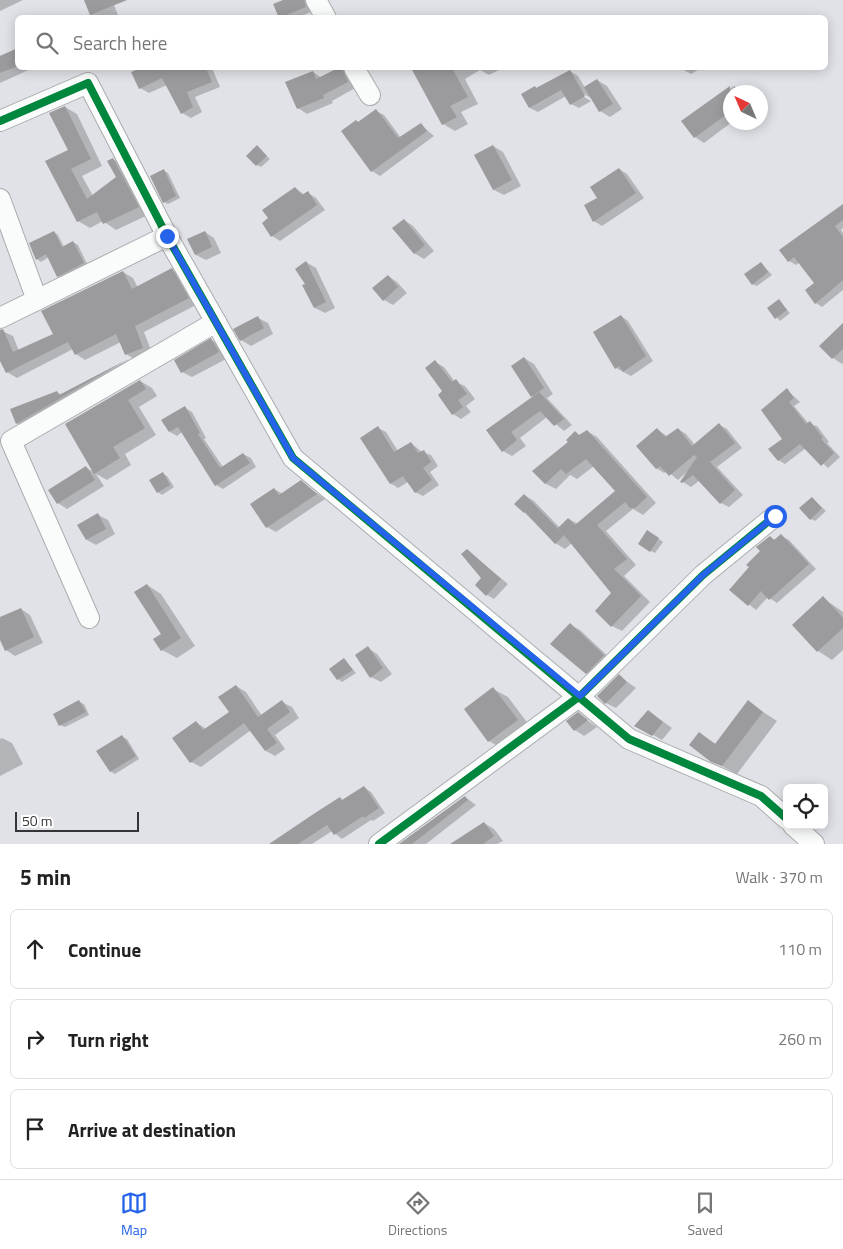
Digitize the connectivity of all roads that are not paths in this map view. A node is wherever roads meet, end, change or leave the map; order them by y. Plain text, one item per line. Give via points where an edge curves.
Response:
1 (316, 0) edge
2 (324, 15) edge
3 (355, 70) edge
4 (370, 95) dead end
5 (0, 121) edge
6 (0, 199) edge
7 (167, 236) junction
8 (37, 300) junction
9 (0, 318) edge
10 (216, 322) junction
11 (775, 516) dead end
12 (89, 618) dead end
13 (580, 696) junction
14 (783, 815) edge
15 (797, 829) edge
16 (378, 844) edge
17 (814, 844) edge

1 - 2 street
3 - 4 street
5 - 7 street via 88,83
6 - 8 street
7 - 8 street
7 - 10 street
8 - 9 street
10 - 12 street via 11,441
10 - 13 street via 293,458
11 - 13 street via 703,575
13 - 14 street via 629,739 761,796
13 - 16 street
15 - 17 street

